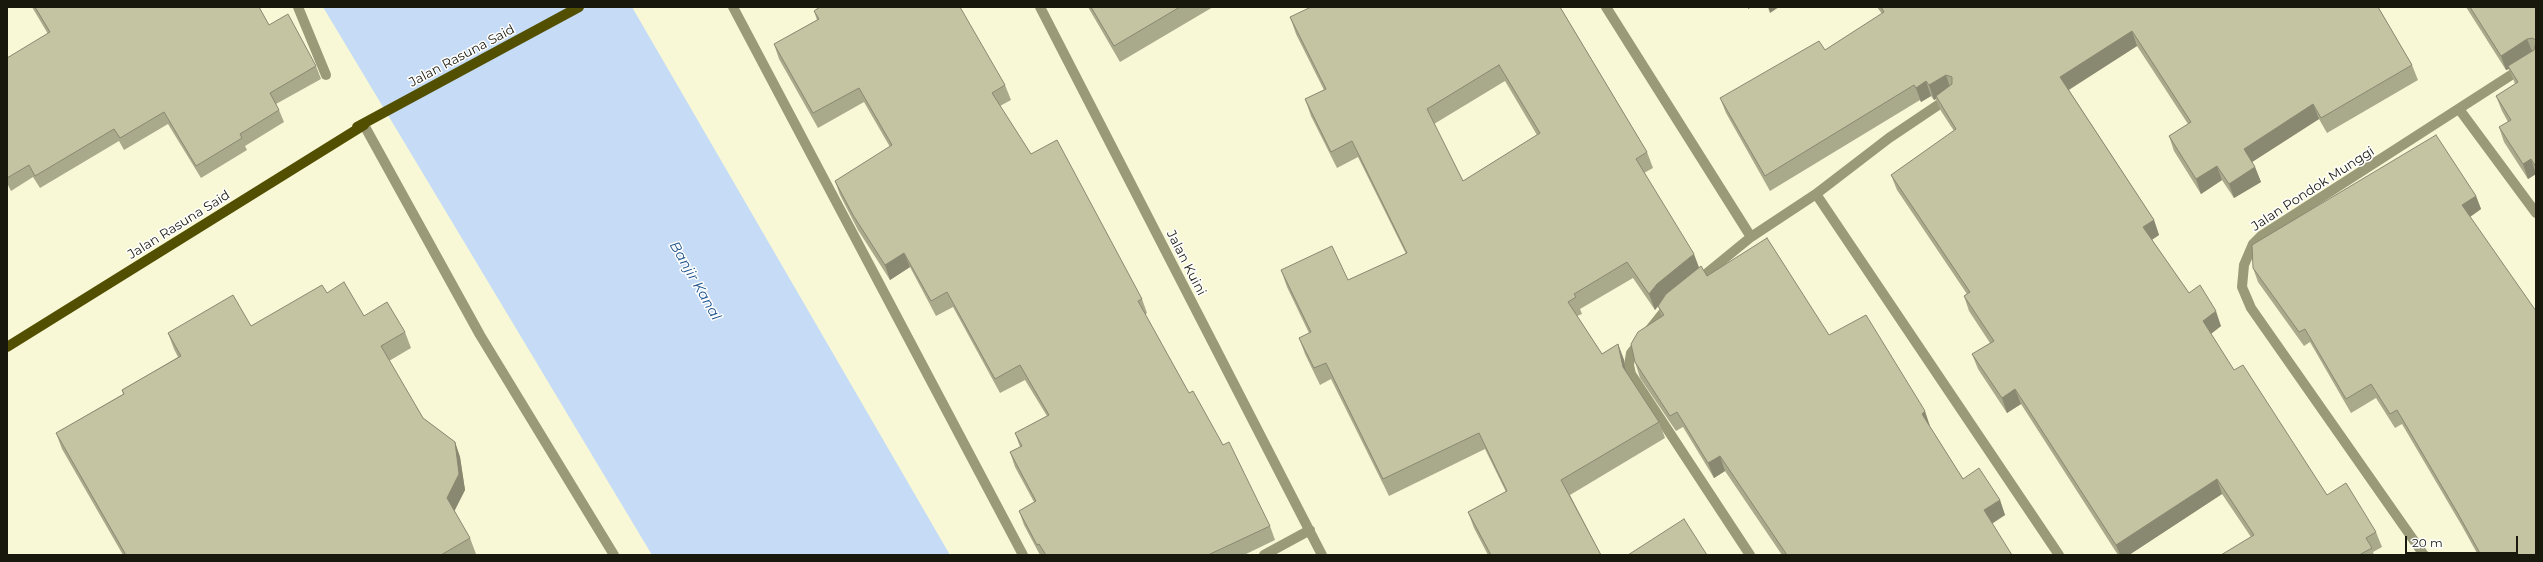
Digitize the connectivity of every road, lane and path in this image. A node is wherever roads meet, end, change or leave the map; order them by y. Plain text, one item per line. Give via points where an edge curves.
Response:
1 (298, 7) edge
2 (579, 7) edge
3 (733, 7) edge
4 (1040, 7) edge
5 (1606, 7) edge
6 (2536, 59) edge
7 (326, 75) dead end
8 (1952, 96) edge
9 (2459, 109) junction
10 (361, 126) junction
11 (1816, 194) junction
12 (2536, 213) edge
13 (1752, 237) junction
14 (7, 347) edge
15 (1310, 530) junction
16 (614, 555) edge
17 (1023, 555) edge
18 (1264, 555) edge
19 (1322, 555) edge
20 (1750, 555) edge
21 (2059, 555) edge
22 (2424, 555) edge

1 - 7 street
2 - 10 main road, Jalan Rasuna Said
3 - 17 street
4 - 15 street, Jalan Kuini
5 - 13 street
6 - 9 street, Jalan Pondok Munggi
8 - 11 street via 1888,138
9 - 12 street
9 - 22 street, Jalan Pondok Munggi via 2261,236 2248,252 2242,276 2244,296 2251,308
10 - 14 main road, Jalan Rasuna Said
10 - 16 street via 480,335
11 - 13 street
11 - 21 street
13 - 20 street via 1667,306 1631,353 1629,365 1631,374
15 - 18 street
15 - 19 street, Jalan Kuini

